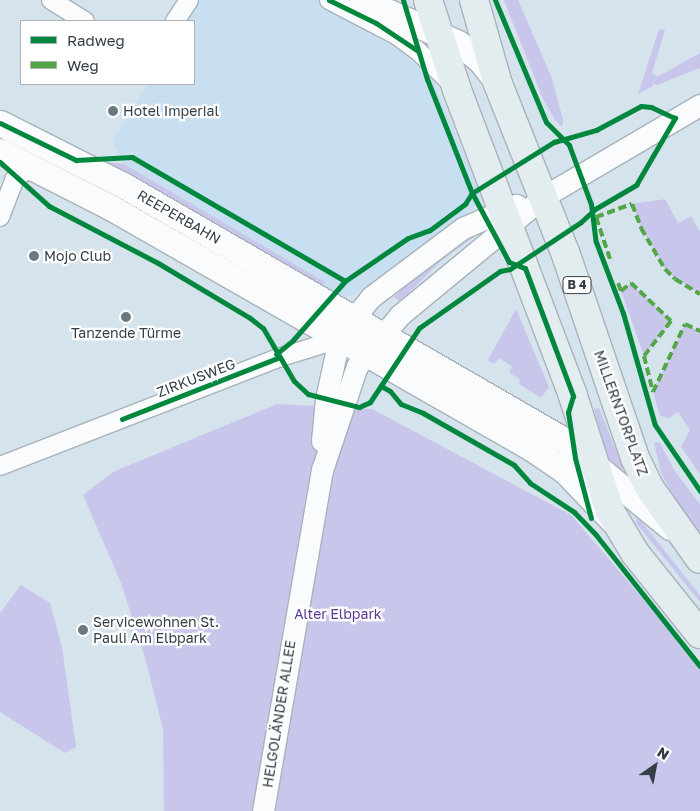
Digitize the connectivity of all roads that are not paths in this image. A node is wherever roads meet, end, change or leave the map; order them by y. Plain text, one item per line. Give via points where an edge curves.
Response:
1 (51, 0) edge
2 (189, 0) edge
3 (329, 0) edge
4 (362, 0) edge
5 (428, 0) edge
6 (474, 0) edge
7 (83, 20) edge
8 (176, 20) edge
9 (438, 32) junction
10 (498, 84) junction
11 (457, 90) junction
12 (700, 105) edge
13 (0, 123) edge
14 (1, 154) edge
15 (31, 166) junction
16 (543, 197) junction
17 (0, 217) edge
18 (506, 218) junction
19 (354, 318) junction
20 (381, 334) junction
21 (339, 339) junction
22 (365, 353) junction
23 (593, 462) junction
24 (0, 466) edge
25 (322, 470) junction
26 (617, 526) junction
27 (692, 549) edge
28 (700, 634) edge
29 (263, 811) edge

1 - 7 street
2 - 8 street
3 - 11 street via 405,41
4 - 9 main road
5 - 9 main road
6 - 10 main road, B 4
9 - 10 main road via 469,50
9 - 11 main road
10 - 16 main road, B 4
11 - 18 main road
12 - 16 street
13 - 19 main road, REEPERBAHN via 123,185
14 - 15 main road, REEPERBAHN
15 - 17 street via 14,180
15 - 21 main road, REEPERBAHN via 112,208
16 - 18 street
16 - 27 main road, MILLERNTORPLATZ / B 4 via 566,252 635,458 649,487
18 - 19 street via 463,228 371,297
18 - 20 street
18 - 23 main road via 573,396
19 - 20 main road, MILLERNTORPLATZ
19 - 21 street, HELGOLÄNDER ALLEE
20 - 22 street, HELGOLÄNDER ALLEE
20 - 23 main road, MILLERNTORPLATZ via 564,440
21 - 22 main road
21 - 24 street, ZIRKUSWEG via 278,358
21 - 25 street, HELGOLÄNDER ALLEE via 326,399
22 - 25 street, HELGOLÄNDER ALLEE via 348,384
22 - 26 main road via 542,455 583,488
23 - 26 main road
23 - 27 main road, MILLERNTORPLATZ
25 - 29 street, HELGOLÄNDER ALLEE
26 - 28 main road

